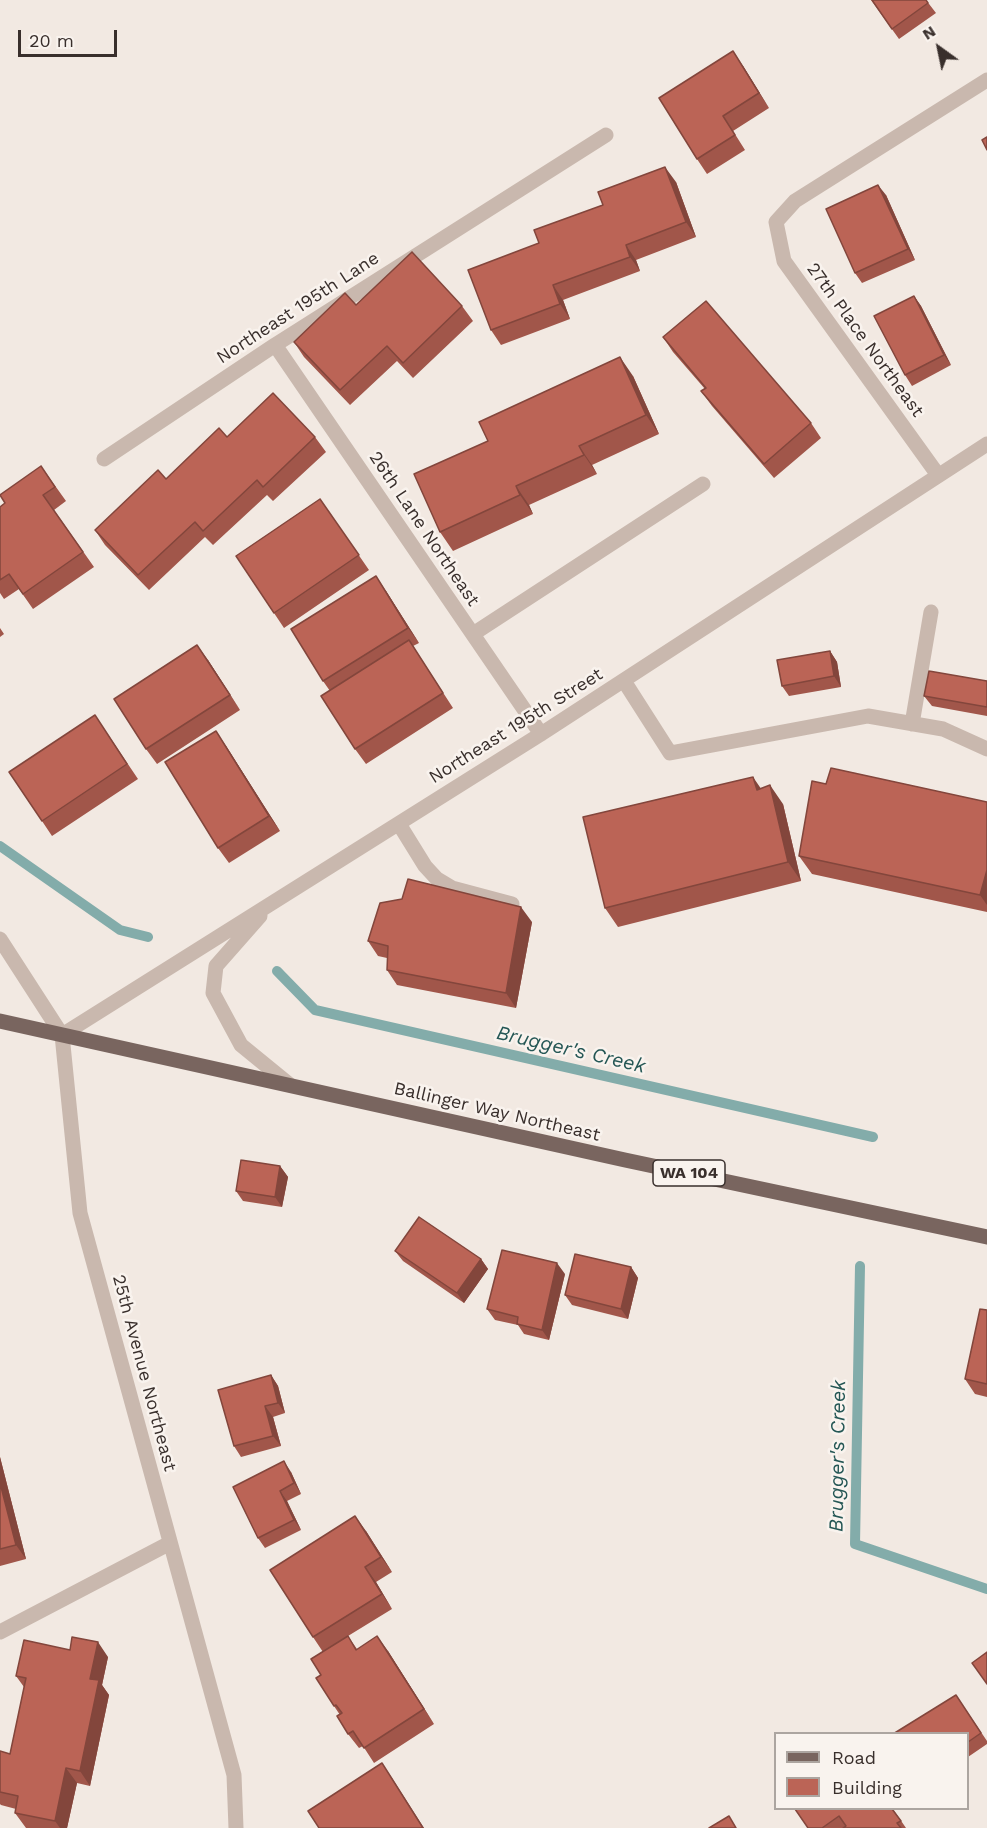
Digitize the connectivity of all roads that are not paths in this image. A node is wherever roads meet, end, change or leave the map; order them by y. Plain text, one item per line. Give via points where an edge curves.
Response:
1 (987, 80) edge
2 (606, 135) dead end
3 (275, 345) junction
4 (987, 444) edge
5 (104, 459) dead end
6 (938, 475) junction
7 (704, 484) dead end
8 (931, 612) dead end
9 (473, 634) junction
10 (624, 681) junction
11 (912, 724) junction
12 (541, 734) junction
13 (987, 749) edge
14 (399, 824) junction
15 (512, 903) edge
16 (271, 904) junction
17 (0, 939) edge
18 (0, 1021) edge
19 (62, 1035) junction
20 (290, 1085) junction
21 (987, 1237) edge
22 (170, 1543) junction
23 (0, 1632) edge
24 (236, 1828) edge

1 - 6 street, 27th Place Northeast via 795,201 776,222 784,261
2 - 3 street, Northeast 195th Lane
3 - 5 street, Northeast 195th Lane
3 - 9 street, 26th Lane Northeast
4 - 6 street, Northeast 195th Street
6 - 10 street, Northeast 195th Street
7 - 9 street
8 - 11 street
9 - 12 street, 26th Lane Northeast
10 - 11 street via 670,753 868,716
10 - 12 street, Northeast 195th Street
11 - 13 street via 943,729
12 - 14 street, Northeast 195th Street
14 - 15 street via 437,879 452,888
14 - 16 street, Northeast 195th Street
16 - 19 street, Northeast 195th Street
16 - 20 street via 216,966 213,993 241,1045
17 - 19 street, 25th Avenue Northeast
18 - 19 main road, Ballinger Way Northeast / WA 104
19 - 20 main road, Ballinger Way Northeast / WA 104
19 - 22 street, 25th Avenue Northeast via 80,1213
20 - 21 main road, Ballinger Way Northeast / WA 104
22 - 23 street
22 - 24 street, 25th Avenue Northeast via 234,1774

